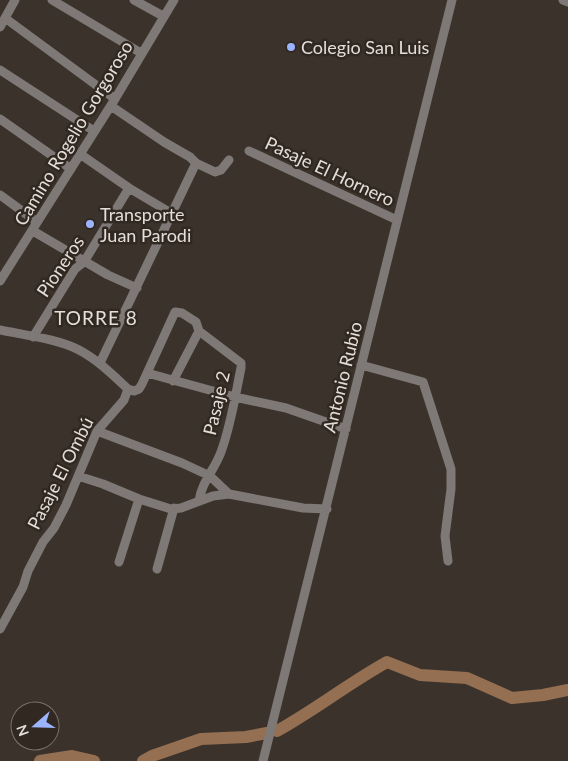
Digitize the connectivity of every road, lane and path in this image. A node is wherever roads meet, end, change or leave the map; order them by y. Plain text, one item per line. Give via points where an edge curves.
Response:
1 (15, 0) edge
2 (52, 0) edge
3 (134, 0) edge
4 (174, 0) edge
5 (452, 0) edge
6 (563, 0) edge
7 (568, 2) edge
8 (163, 16) junction
9 (5, 18) junction
10 (0, 27) edge
11 (141, 54) junction
12 (0, 70) edge
13 (113, 102) junction
14 (0, 119) edge
15 (94, 131) junction
16 (249, 152) dead end
17 (80, 154) junction
18 (229, 160) dead end
19 (196, 163) junction
20 (71, 168) junction
21 (129, 188) junction
22 (0, 195) edge
23 (171, 213) junction
24 (398, 220) junction
25 (37, 222) junction
26 (33, 231) junction
27 (84, 262) junction
28 (0, 282) edge
29 (137, 288) junction
30 (0, 330) edge
31 (199, 331) junction
32 (33, 337) junction
33 (100, 363) junction
34 (361, 365) junction
35 (147, 373) junction
36 (173, 381) junction
37 (128, 389) junction
38 (235, 397) junction
39 (346, 429) junction
40 (96, 431) junction
41 (78, 476) junction
42 (210, 476) junction
43 (229, 494) junction
44 (139, 499) junction
45 (199, 501) junction
46 (174, 508) junction
47 (327, 509) junction
48 (448, 561) dead end
49 (119, 562) dead end
50 (157, 569) dead end
51 (0, 629) edge
52 (263, 761) edge

1 - 9 street
2 - 11 street
3 - 8 street
4 - 8 street, Camino Rogelio Gorgoroso
5 - 24 street, Antonio Rubio
6 - 7 street
8 - 11 street, Camino Rogelio Gorgoroso
9 - 10 street
9 - 13 street
11 - 13 street, Camino Rogelio Gorgoroso
12 - 15 street
13 - 15 street, Camino Rogelio Gorgoroso
13 - 19 street
14 - 20 street
15 - 17 street, Camino Rogelio Gorgoroso
16 - 24 street, Pasaje El Hornero
17 - 20 street, Camino Rogelio Gorgoroso
17 - 21 street
18 - 19 street via 219,172
19 - 23 street
20 - 25 street, Camino Rogelio Gorgoroso
21 - 23 street
21 - 27 street, Pioneros
22 - 25 street
23 - 29 street
24 - 34 street, Antonio Rubio
25 - 26 street, Camino Rogelio Gorgoroso
26 - 27 street
26 - 28 street, Camino Rogelio Gorgoroso
27 - 29 street
27 - 32 street, Pioneros via 75,269
29 - 33 street
30 - 32 street
31 - 35 street, Pasaje 2 via 196,322 174,312
31 - 36 street
31 - 38 street, Pasaje 2 via 241,363
32 - 33 street via 71,347
33 - 37 street
34 - 39 street, Antonio Rubio
34 - 48 street via 423,382 451,469 452,489 444,536
35 - 36 street
35 - 37 street via 139,389
36 - 38 street
37 - 40 street, Pasaje El Ombú via 124,400
38 - 39 street via 301,412
38 - 42 street, Pasaje 2 via 230,427
39 - 47 street, Antonio Rubio
40 - 41 street, Pasaje El Ombú
40 - 42 street
41 - 44 street
41 - 51 street, Pasaje El Ombú
42 - 43 street
42 - 45 street, Pasaje 2 via 200,491
43 - 45 street
43 - 47 street via 303,508
44 - 46 street
44 - 49 street
45 - 46 street
46 - 50 street
47 - 52 street, Antonio Rubio

